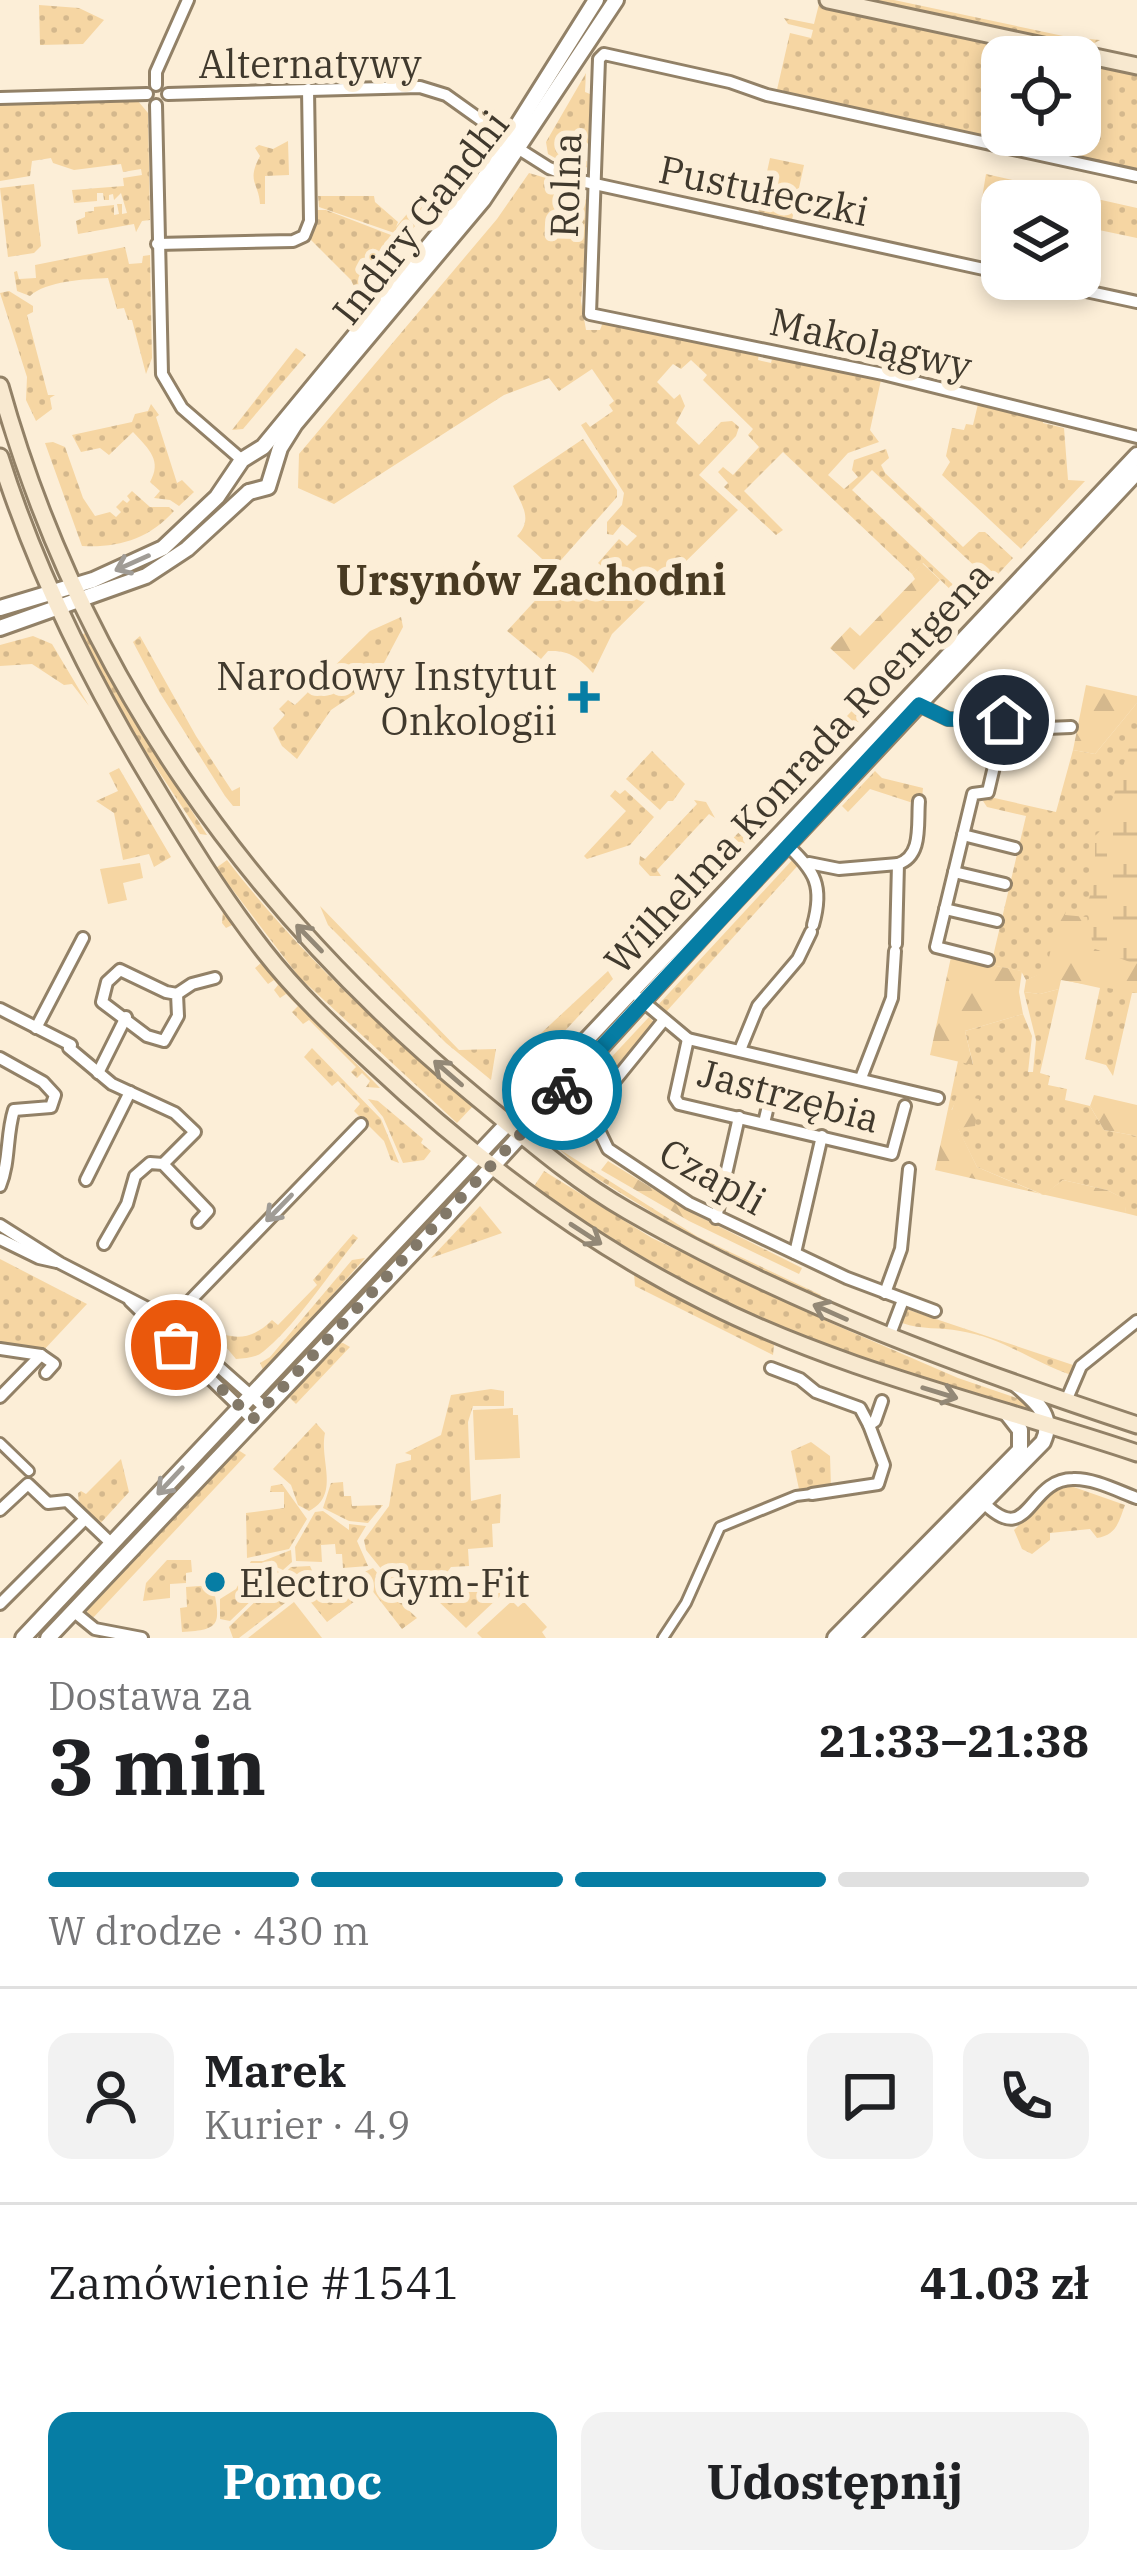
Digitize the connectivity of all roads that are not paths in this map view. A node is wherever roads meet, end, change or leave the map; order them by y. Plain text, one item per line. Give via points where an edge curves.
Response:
1 (188, 0) edge
2 (596, 0) edge
3 (616, 0) edge
4 (828, 0) edge
5 (1137, 66) edge
6 (308, 89) junction
7 (152, 90) junction
8 (168, 94) junction
9 (0, 98) edge
10 (156, 105) junction
11 (514, 145) junction
12 (1137, 176) edge
13 (595, 184) junction
14 (157, 244) junction
15 (981, 268) edge
16 (1101, 294) edge
17 (1137, 302) edge
18 (590, 314) joint
19 (0, 386) edge
20 (1137, 437) edge
21 (1137, 455) edge
22 (0, 457) edge
23 (244, 463) junction
24 (273, 471) junction
25 (1137, 472) edge
26 (249, 492) junction
27 (51, 592) junction
28 (77, 594) junction
29 (0, 608) edge
30 (58, 610) junction
31 (0, 628) edge
32 (919, 705) junction
33 (1071, 727) dead end
34 (1000, 741) dead end
35 (919, 801) dead end
36 (963, 835) junction
37 (787, 845) junction
38 (1015, 848) dead end
39 (809, 863) junction
40 (898, 864) junction
41 (954, 872) junction
42 (1005, 884) dead end
43 (945, 909) junction
44 (998, 921) dead end
45 (83, 938) dead end
46 (988, 960) dead end
47 (215, 978) dead end
48 (177, 994) junction
49 (638, 996) junction
50 (0, 1009) edge
51 (126, 1017) junction
52 (664, 1021) junction
53 (37, 1028) junction
54 (688, 1039) junction
55 (740, 1050) junction
56 (0, 1058) edge
57 (98, 1073) junction
58 (861, 1078) junction
59 (772, 1088) dead end
60 (130, 1092) junction
61 (938, 1097) dead end
62 (905, 1106) dead end
63 (739, 1117) junction
64 (506, 1123) junction
65 (764, 1123) junction
66 (361, 1124) dead end
67 (520, 1136) junction
68 (822, 1136) junction
69 (476, 1155) junction
70 (164, 1164) junction
71 (490, 1167) junction
72 (909, 1169) dead end
73 (86, 1180) dead end
74 (0, 1186) edge
75 (716, 1217) junction
76 (198, 1222) dead end
77 (0, 1226) edge
78 (0, 1239) edge
79 (104, 1244) dead end
80 (795, 1253) junction
81 (60, 1263) junction
82 (885, 1293) junction
83 (903, 1300) junction
84 (187, 1304) dead end
85 (935, 1311) dead end
86 (1137, 1322) edge
87 (889, 1337) junction
88 (0, 1348) edge
89 (41, 1355) junction
90 (771, 1368) dead end
91 (46, 1373) dead end
92 (1017, 1385) junction
93 (0, 1397) edge
94 (882, 1401) dead end
95 (1066, 1401) junction
96 (244, 1402) junction
97 (264, 1407) junction
98 (1006, 1412) junction
99 (253, 1419) junction
100 (1048, 1424) junction
101 (869, 1425) junction
102 (1137, 1425) edge
103 (1076, 1433) junction
104 (0, 1442) edge
105 (1137, 1453) edge
106 (1032, 1456) junction
107 (28, 1478) junction
108 (812, 1494) joint
109 (1137, 1498) edge
110 (981, 1500) junction
111 (0, 1510) edge
112 (85, 1519) junction
113 (112, 1544) junction
114 (0, 1604) edge
115 (74, 1611) junction
116 (23, 1638) edge
117 (48, 1638) edge
118 (142, 1638) edge
119 (663, 1638) edge
120 (835, 1638) edge
121 (850, 1638) edge

1 - 7 street
2 - 11 street, Indiry Gandhi
3 - 11 street, Indiry Gandhi
4 - 5 main road
6 - 8 street, Alternatywy
6 - 11 street, Alternatywy via 430,89
6 - 14 street via 304,236
7 - 8 street
7 - 9 street, Alternatywy
7 - 10 street
8 - 10 street
10 - 14 street
11 - 13 street, Pustułeczki via 554,171
11 - 23 street, Indiry Gandhi
11 - 24 street, Indiry Gandhi via 483,200 295,424
12 - 13 street, Rolna via 604,54
13 - 15 street, Pustułeczki
13 - 18 street, Rolna
14 - 23 street via 162,374 182,408
16 - 17 street
18 - 20 street, Makolągwy
19 - 28 main road
21 - 49 street, Wilhelma Konrada Roentgena
22 - 27 main road
23 - 24 street via 266,460
23 - 26 street via 238,485
23 -> 28 street, Indiry Gandhi via 163,548
24 - 26 street via 268,487
25 - 32 street, Wilhelma Konrada Roentgena
26 - 28 street, Indiry Gandhi via 169,563
27 - 28 street, Indiry Gandhi
27 - 29 street, Indiry Gandhi
27 - 30 main road
28 - 30 street, Indiry Gandhi
64 -> 28 main road via 391,1021 256,883 139,710
30 - 31 street, Indiry Gandhi
30 - 69 main road via 123,735 264,951 320,1015
32 - 33 street via 948,719
32 - 37 street, Wilhelma Konrada Roentgena
34 - 36 street via 989,789 973,794
35 - 40 street via 915,851
36 - 38 street
36 - 41 street
37 - 39 street
37 - 49 street, Wilhelma Konrada Roentgena
39 - 40 street
39 - 55 street via 817,892 812,928 798,959 758,1006
40 - 58 street via 890,1005
41 - 42 street
41 - 43 street
43 - 44 street
43 - 46 street via 936,947
45 - 53 street
47 - 48 street
48 - 51 street via 176,1024 164,1041
48 - 51 street via 116,971 101,998
49 - 52 street
49 - 64 street, Wilhelma Konrada Roentgena
49 - 67 street, Wilhelma Konrada Roentgena
50 - 53 street
51 - 57 street
52 - 54 street
52 - 75 street, Czapli via 595,1105 594,1120 608,1149
53 - 57 street via 71,1045
54 - 55 street
54 - 63 street, Jastrzębia via 676,1101
55 - 58 street
56 - 74 street via 55,1095 51,1107 14,1110
57 - 60 street
58 - 61 street
59 - 65 street
60 - 70 street via 195,1132
60 - 73 street
62 - 68 street, Jastrzębia via 892,1154
63 - 65 street, Jastrzębia
63 - 75 street
64 - 67 main road
64 - 69 street, Wilhelma Konrada Roentgena
65 - 68 street, Jastrzębia
66 -> 84 street
67 - 71 street, Wilhelma Konrada Roentgena
87 -> 67 main road via 667,1232
68 - 80 street
69 - 71 main road
69 - 96 street, Wilhelma Konrada Roentgena
70 - 76 street via 208,1210
70 - 79 street via 138,1173
71 - 97 street, Wilhelma Konrada Roentgena
71 -> 98 main road via 609,1249 710,1305 847,1363
72 - 82 street via 903,1239
75 - 80 street, Czapli
77 - 81 street
78 - 81 street
80 - 82 street, Czapli
81 - 96 street via 179,1329
82 - 83 street, Czapli
83 - 85 street, Czapli
83 - 87 street
86 - 95 street via 1081,1366
87 - 92 main road
88 - 89 street
89 - 91 street via 54,1364
89 - 93 street
90 - 101 street via 859,1407
92 - 95 main road
92 - 100 street
94 - 101 street
95 - 102 main road
96 - 97 street
96 - 99 street
96 -> 113 street, Wilhelma Konrada Roentgena
97 - 99 street, Wilhelma Konrada Roentgena
98 - 100 main road
98 - 110 street via 1020,1430 1020,1450
99 - 115 street, Wilhelma Konrada Roentgena
100 - 103 main road
100 - 106 street
101 - 108 street via 884,1465 877,1486
103 - 105 main road
103 - 106 street
104 - 107 street
106 - 110 street
107 - 111 street
107 - 112 street via 48,1503 67,1501
108 - 119 street via 720,1527
109 - 110 street via 1073,1479 1009,1521
110 - 120 street
110 - 121 street
112 - 113 street
112 - 114 street
113 - 116 street, Wilhelma Konrada Roentgena
115 - 117 street, Wilhelma Konrada Roentgena
115 - 118 street via 95,1629

